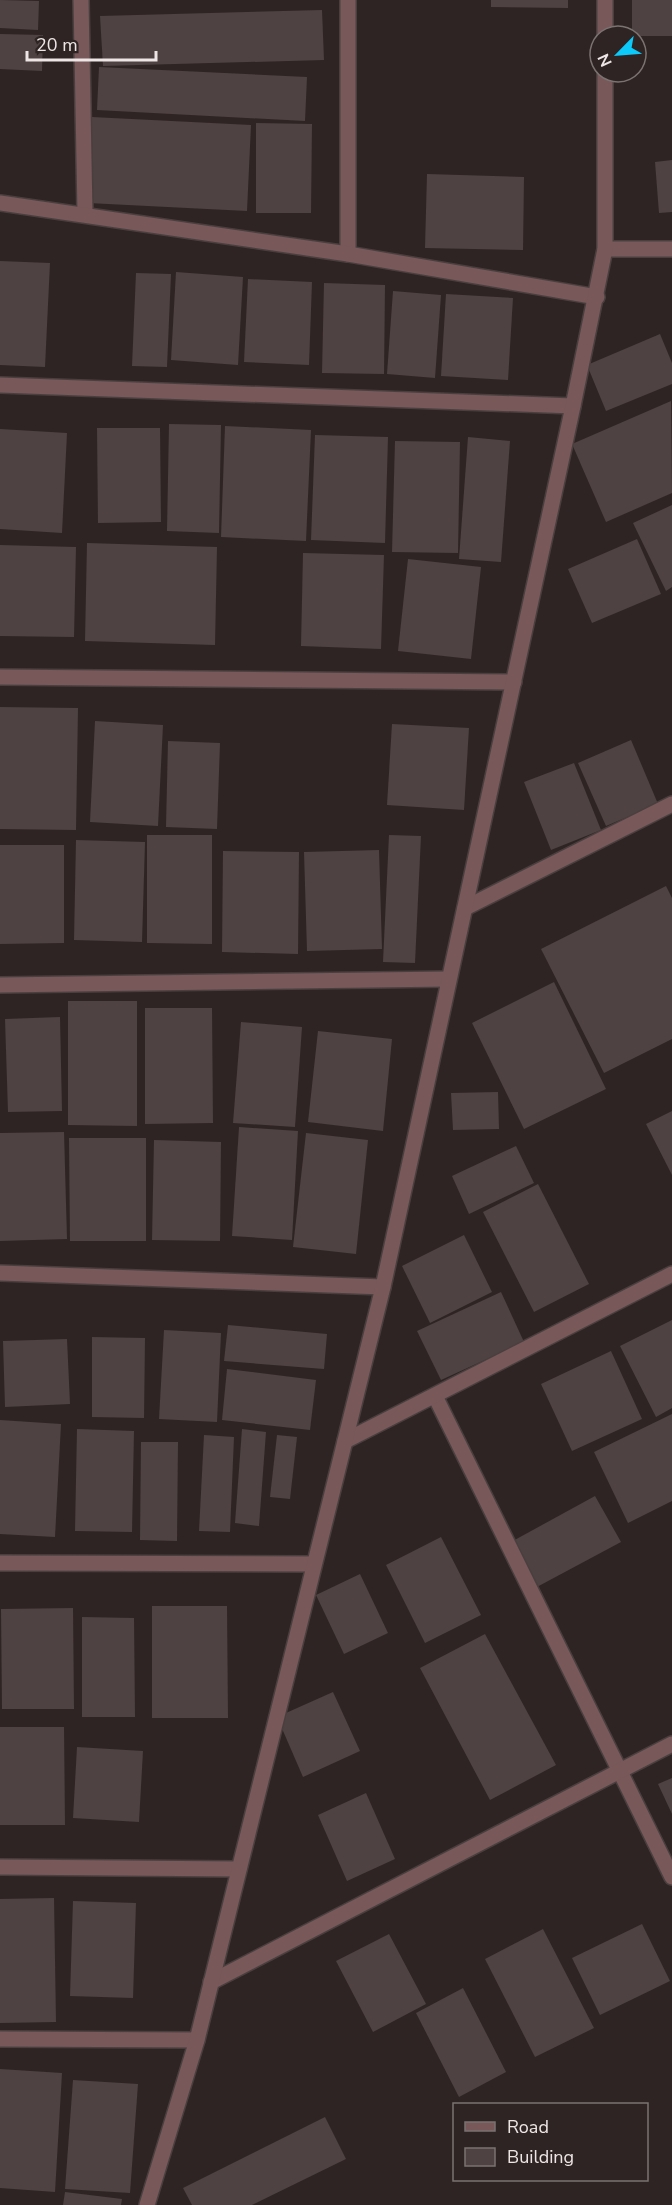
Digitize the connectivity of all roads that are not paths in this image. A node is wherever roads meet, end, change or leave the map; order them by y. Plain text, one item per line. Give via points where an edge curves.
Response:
1 (81, 0) edge
2 (348, 0) edge
3 (605, 0) edge
4 (605, 24) edge
5 (605, 84) edge
6 (0, 203) edge
7 (85, 213) junction
8 (605, 249) junction
9 (672, 249) edge
10 (348, 254) junction
11 (597, 297) junction
12 (0, 385) edge
13 (573, 406) junction
14 (0, 677) edge
15 (514, 682) junction
16 (672, 804) edge
17 (465, 908) junction
18 (449, 979) junction
19 (0, 985) edge
20 (0, 1273) edge
21 (672, 1274) edge
22 (383, 1287) junction
23 (435, 1396) junction
24 (345, 1441) junction
25 (0, 1563) edge
26 (314, 1564) junction
27 (672, 1744) edge
28 (620, 1771) junction
29 (0, 1867) edge
30 (239, 1869) junction
31 (672, 1877) edge
32 (211, 1982) junction
33 (0, 2039) edge
34 (197, 2040) junction
35 (147, 2205) edge

1 - 7 street
2 - 10 street
3 - 4 street
5 - 8 street
6 - 7 street
7 - 10 street
8 - 9 street
8 - 11 street
10 - 11 street
11 - 13 street
12 - 13 street
13 - 15 street
14 - 15 street
15 - 17 street
16 - 17 street
17 - 18 street
18 - 19 street
18 - 22 street
20 - 22 street
21 - 23 street
22 - 24 street
23 - 24 street
23 - 28 street
24 - 26 street
25 - 26 street
26 - 30 street
27 - 28 street
28 - 31 street
28 - 32 street
29 - 30 street
30 - 32 street
32 - 34 street
33 - 34 street
34 - 35 street

